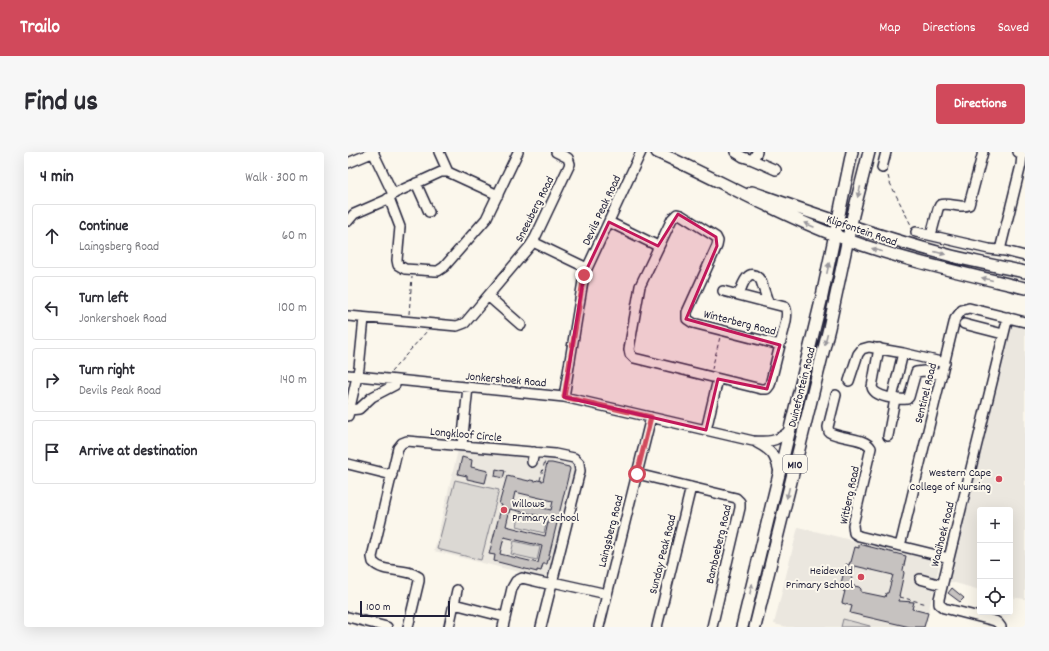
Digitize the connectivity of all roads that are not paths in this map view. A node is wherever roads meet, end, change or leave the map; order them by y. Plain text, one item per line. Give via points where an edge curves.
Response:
1 (374, 152) edge
2 (438, 152) edge
3 (518, 152) edge
4 (556, 152) edge
5 (641, 152) edge
6 (657, 152) edge
7 (735, 152) edge
8 (852, 152) edge
9 (869, 152) edge
10 (886, 152) edge
11 (983, 152) edge
12 (1018, 152) edge
13 (755, 156) edge
14 (348, 163) edge
15 (776, 170) dead end
16 (699, 171) junction
17 (448, 172) junction
18 (885, 172) road end
19 (416, 183) junction
20 (498, 195) junction
21 (391, 196) junction
22 (429, 212) dead end
23 (348, 221) edge
24 (609, 222) junction
25 (838, 222) junction
26 (850, 225) junction
27 (914, 229) road end
28 (835, 235) junction
29 (931, 235) junction
30 (848, 239) junction
31 (533, 242) junction
32 (658, 246) junction
33 (1000, 250) junction
34 (1025, 256) edge
35 (587, 268) junction
36 (1025, 272) edge
37 (1025, 288) edge
38 (723, 291) dead end
39 (739, 295) junction
40 (488, 296) junction
41 (768, 302) junction
42 (348, 316) edge
43 (1008, 317) junction
44 (364, 318) junction
45 (1025, 322) edge
46 (964, 324) dead end
47 (522, 325) dead end
48 (1004, 334) junction
49 (780, 345) junction
50 (880, 348) junction
51 (903, 353) junction
52 (918, 357) junction
53 (945, 363) junction
54 (919, 371) junction
55 (348, 375) edge
56 (942, 375) junction
57 (358, 376) junction
58 (715, 376) junction
59 (393, 378) junction
60 (849, 381) dead end
61 (468, 387) junction
62 (836, 395) dead end
63 (564, 397) junction
64 (894, 398) junction
65 (349, 413) edge
66 (651, 417) junction
67 (706, 430) junction
68 (789, 431) junction
69 (888, 436) dead end
70 (753, 441) junction
71 (462, 445) junction
72 (534, 452) junction
73 (532, 462) dead end
74 (348, 464) edge
75 (779, 472) junction
76 (637, 474) junction
77 (392, 475) junction
78 (691, 487) junction
79 (900, 546) junction
80 (949, 558) junction
81 (920, 580) dead end
82 (552, 583) junction
83 (942, 585) junction
84 (457, 590) dead end
85 (607, 594) junction
86 (454, 604) junction
87 (348, 617) edge
88 (505, 617) junction
89 (387, 627) edge
90 (408, 627) edge
91 (449, 627) edge
92 (503, 627) edge
93 (542, 627) edge
94 (599, 627) edge
95 (657, 627) edge
96 (712, 627) edge
97 (742, 627) edge
98 (755, 627) edge
99 (1001, 627) edge

1 - 14 street
1 - 21 street
2 - 17 street
3 - 20 street
4 - 31 street, Sneeuberg Road via 568,158 570,164
5 - 24 street, Devils Peak Road
6 - 16 main road, Klipfontein Road
7 - 13 street via 743,157
8 - 25 main road, Duinefontein Road / M10
9 -> 26 main road, Duinefontein Road / M10
10 - 18 street
11 - 29 street via 969,205 940,205
12 - 33 street via 1022,156 1021,165
13 - 15 street
16 - 25 main road, Klipfontein Road
28 -> 16 main road, Klipfontein Road via 784,214
17 - 19 street via 441,172
17 - 20 street
19 - 21 street
19 - 22 street
20 - 21 street via 483,222 438,271 405,269 398,265 400,227
21 - 23 street via 354,214
24 - 32 street
24 - 35 street, Devils Peak Road
25 - 26 main road, Klipfontein Road
25 - 28 main road, Duinefontein Road / M10
26 - 30 main road, Duinefontein Road / M10
26 -> 36 main road, Klipfontein Road via 942,254
27 - 29 street
28 - 30 main road, Klipfontein Road
68 -> 28 main road, Duinefontein Road / M10
29 - 33 street
37 -> 30 main road, Klipfontein Road via 906,259
30 -> 98 main road, Duinefontein Road / M10 via 829,328
31 - 35 street
31 - 40 street, Sneeuberg Road
32 - 49 street, Winterberg Road via 672,219 678,214 716,237 717,246 687,312 687,319 693,323
32 - 58 street, Winterberg Road via 638,292 630,354 634,358
33 - 34 street
35 - 63 street, Devils Peak Road
38 - 39 street
39 - 41 street
39 - 41 street via 745,278 753,275 761,281
40 - 44 street, Sneeuberg Road via 464,323 459,325
40 - 47 street
41 - 49 street via 787,309
42 - 44 street, Sneeuberg Road
43 - 45 street, Sentinel Road
43 - 48 street, Waaihoek Road
43 - 53 street, Sentinel Road via 972,308 962,310 955,318
44 - 57 street
46 - 48 street
48 - 80 street, Waaihoek Road
49 - 58 street, Winterberg Road via 767,389
50 - 51 street
50 - 60 street via 862,349
50 - 64 street via 872,390
51 - 52 street
51 - 64 street
52 - 53 street
52 - 54 street
53 - 56 street, Sentinel Road
54 - 56 street
54 - 64 street via 915,374 909,397 904,400
55 - 57 street, Jonkershoek Road
56 - 79 street, Sentinel Road
57 - 59 street, Jonkershoek Road
57 - 65 street
58 - 67 street
59 - 61 street, Jonkershoek Road
59 - 65 street via 394,385 372,397 362,408
61 - 63 street, Jonkershoek Road
61 - 71 street
62 - 79 street, Witberg Road via 829,432 865,442 871,448 853,530 859,536
63 - 66 street, Jonkershoek Road
64 - 69 street
66 - 67 street, Jonkershoek Road
66 - 76 street, Laingsberg Road
67 - 70 street, Jonkershoek Road
68 - 70 street, Jonkershoek Road via 777,440
68 - 75 main road, Duinefontein Road / M10
70 - 75 street, Jonkershoek Road via 774,455
71 - 72 street, Longkloof Circle
71 - 77 street, Longkloof Circle via 404,441 399,446
72 - 73 street
72 - 82 street, Longkloof Circle via 574,458 580,465
74 - 77 street
97 -> 75 main road, Duinefontein Road / M10
76 - 78 street, Bamboeberg Road
76 - 85 street, Laingsberg Road
77 - 90 street, Longkloof Circle via 373,560 378,566 419,577
78 - 95 street, Sunday Peak Road
78 - 96 street, Bamboeberg Road via 736,498 741,504
79 - 80 street, Witberg Road
80 - 83 street, Waaihoek Road
81 - 83 street
82 - 85 street
82 - 88 street via 526,578 516,581
82 - 93 street, Longkloof Circle
83 - 99 street, Waaihoek Road via 938,599 942,607 995,621
84 - 86 street
85 - 94 street, Laingsberg Road
86 - 88 street
86 - 91 street
87 - 89 street
88 - 92 street

